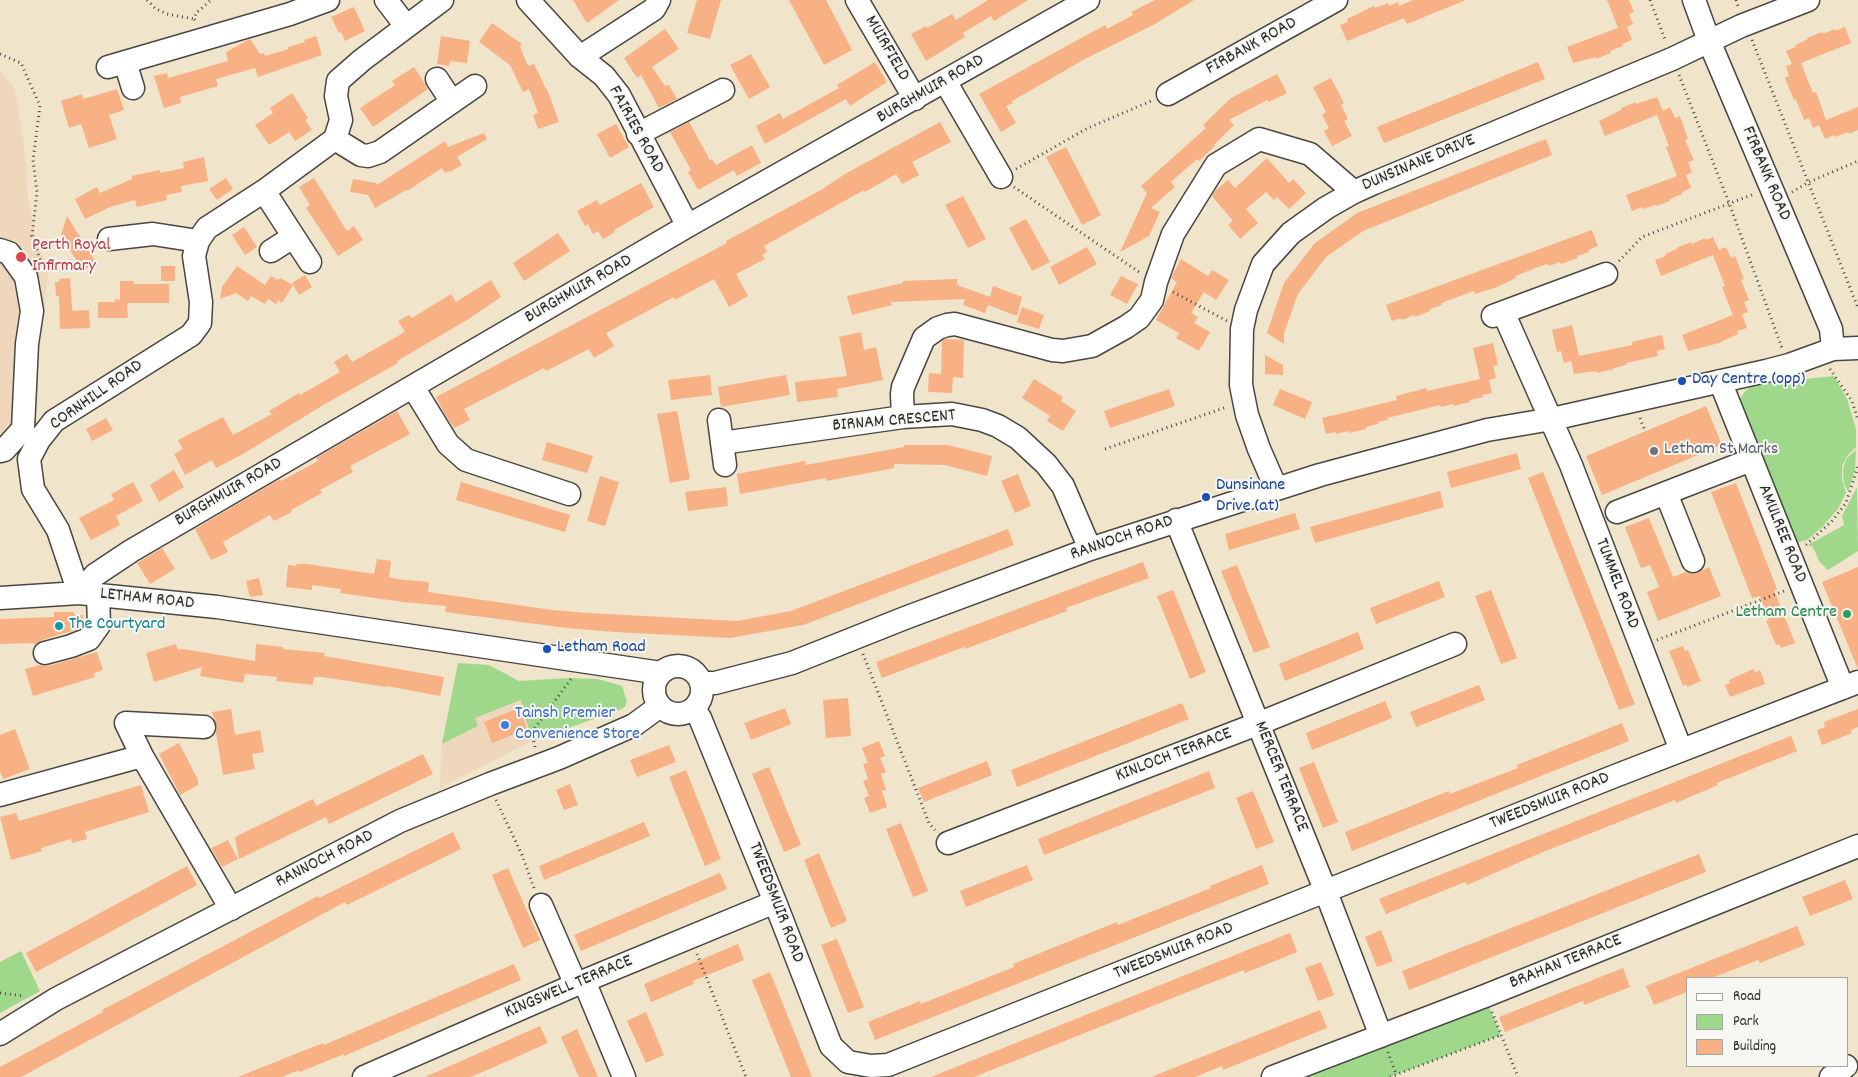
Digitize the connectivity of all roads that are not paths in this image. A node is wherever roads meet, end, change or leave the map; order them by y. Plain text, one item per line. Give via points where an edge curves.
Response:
1 (328, 0) edge
2 (386, 0) edge
3 (442, 0) edge
4 (528, 0) edge
5 (659, 0) edge
6 (857, 0) edge
7 (1088, 0) edge
8 (1336, 0) edge
9 (1694, 0) edge
10 (1808, 0) edge
11 (406, 26) junction
12 (1709, 41) junction
13 (580, 57) junction
14 (437, 79) dead end
15 (945, 81) junction
16 (475, 86) dead end
17 (133, 88) dead end
18 (723, 90) dead end
19 (1168, 94) road end
20 (915, 99) junction
21 (452, 102) junction
22 (638, 134) junction
23 (335, 139) junction
24 (1001, 177) road end
25 (264, 191) junction
26 (1354, 192) junction
27 (691, 224) junction
28 (294, 237) junction
29 (109, 239) dead end
30 (198, 241) junction
31 (0, 250) edge
32 (272, 251) dead end
33 (310, 262) dead end
34 (1606, 274) road end
35 (1858, 348) edge
36 (1824, 352) junction
37 (1720, 381) junction
38 (413, 387) junction
39 (903, 417) junction
40 (1552, 419) junction
41 (719, 420) dead end
42 (722, 443) junction
43 (0, 451) edge
44 (1751, 460) junction
45 (725, 465) dead end
46 (1276, 488) junction
47 (1666, 493) junction
48 (569, 494) dead end
49 (1616, 512) dead end
50 (1176, 520) junction
51 (1090, 549) junction
52 (1693, 561) dead end
53 (88, 594) junction
54 (0, 598) edge
55 (1455, 644) dead end
56 (45, 653) dead end
57 (661, 673) junction
58 (702, 683) junction
59 (1850, 685) edge
60 (660, 706) junction
61 (694, 709) junction
62 (1258, 723) junction
63 (204, 727) dead end
64 (1681, 750) junction
65 (142, 756) junction
66 (0, 795) edge
67 (948, 843) road end
68 (1858, 846) edge
69 (1326, 892) junction
70 (776, 902) junction
71 (540, 905) road end
72 (231, 909) junction
73 (580, 983) junction
74 (0, 1034) edge
75 (1381, 1036) junction
76 (1845, 1067) edge
77 (364, 1077) edge
78 (624, 1077) edge
79 (1273, 1077) edge
80 (1831, 1077) edge

1 - 17 street via 117,65
2 - 11 street
3 - 11 street
4 - 13 street, FAIRIES ROAD
5 - 13 street via 654,9
6 - 20 street, MUIRFIELD
7 - 15 street, BURGHMUIR ROAD
8 - 19 street, FIRBANK ROAD
9 - 12 street, FIRBANK ROAD
10 - 12 street, DUNSINANE DRIVE
11 - 23 street via 338,81 336,96 341,120
12 - 26 street, DUNSINANE DRIVE
12 - 36 street, FIRBANK ROAD via 1831,329
13 - 22 street, FAIRIES ROAD via 604,76 619,95
14 - 21 street
15 - 20 street, BURGHMUIR ROAD
15 - 24 street
16 - 21 street
18 - 22 street
20 - 27 street, BURGHMUIR ROAD
21 - 23 street via 374,154 361,155
22 - 27 street, FAIRIES ROAD via 683,217
23 - 25 street
25 - 28 street
25 - 30 street via 207,228
26 - 39 street via 1310,154 1259,139 1216,166 1173,234 1152,300 1139,318 1101,342 1083,349 1063,351 955,324 938,328 924,338 903,387
26 - 46 street, DUNSINANE DRIVE via 1291,233 1263,264 1246,310 1242,329 1241,385 1259,449
27 - 38 street, BURGHMUIR ROAD
28 - 32 street
28 - 33 street
29 - 30 street via 153,234
30 - 53 street, CORNHILL ROAD via 194,256 201,302 200,323 191,335 54,421 29,459 33,489 58,530
31 - 43 street via 9,252 26,277 32,311 23,429
34 - 40 street via 1498,315
35 - 36 street, RANNOCH ROAD
36 - 37 street, RANNOCH ROAD via 1789,365
37 - 40 street, RANNOCH ROAD
37 - 44 street, AMULREE ROAD
38 - 48 street via 448,444 466,460
38 - 53 street, BURGHMUIR ROAD via 116,560 95,575
39 - 42 street, BIRNAM CRESCENT
39 - 51 street, BIRNAM CRESCENT via 952,414 971,417 998,426 1018,438 1046,464 1062,486
40 - 46 street, RANNOCH ROAD via 1479,432
40 - 64 street, TUMMEL ROAD
41 - 42 street
42 - 45 street
44 - 47 street
44 - 59 street, AMULREE ROAD via 1801,584
46 - 50 street, RANNOCH ROAD
47 - 49 street
47 - 52 street
50 - 51 street, RANNOCH ROAD
50 - 62 street, MERCER TERRACE
51 - 58 street, RANNOCH ROAD via 792,663 715,683
53 - 54 street, LETHAM ROAD
53 - 56 street, CORNHILL ROAD via 98,625 89,639
53 - 57 street, LETHAM ROAD via 217,607
55 - 62 street, KINLOCH TERRACE
57 - 58 street via 679,666 689,668
57 - 60 street via 656,679 654,693
58 - 61 street via 702,697
59 - 64 street, TWEEDSMUIR ROAD
60 - 61 street via 676,714
60 - 72 street, RANNOCH ROAD via 634,725 400,821
61 - 70 street, TWEEDSMUIR ROAD
62 - 67 street, KINLOCH TERRACE
62 - 69 street, MERCER TERRACE
63 - 65 street via 126,723
64 - 69 street, TWEEDSMUIR ROAD
65 - 66 street
65 - 72 street
68 - 75 street, BRAHAN TERRACE
69 - 70 street, TWEEDSMUIR ROAD via 888,1065 871,1066 848,1062 831,1046
69 - 75 street, MERCER TERRACE
70 - 73 street, KINGSWELL TERRACE
71 - 73 street
72 - 74 street, RANNOCH ROAD via 56,999
73 - 77 street, KINGSWELL TERRACE
73 - 78 street
75 - 79 street, BRAHAN TERRACE
76 - 80 street

